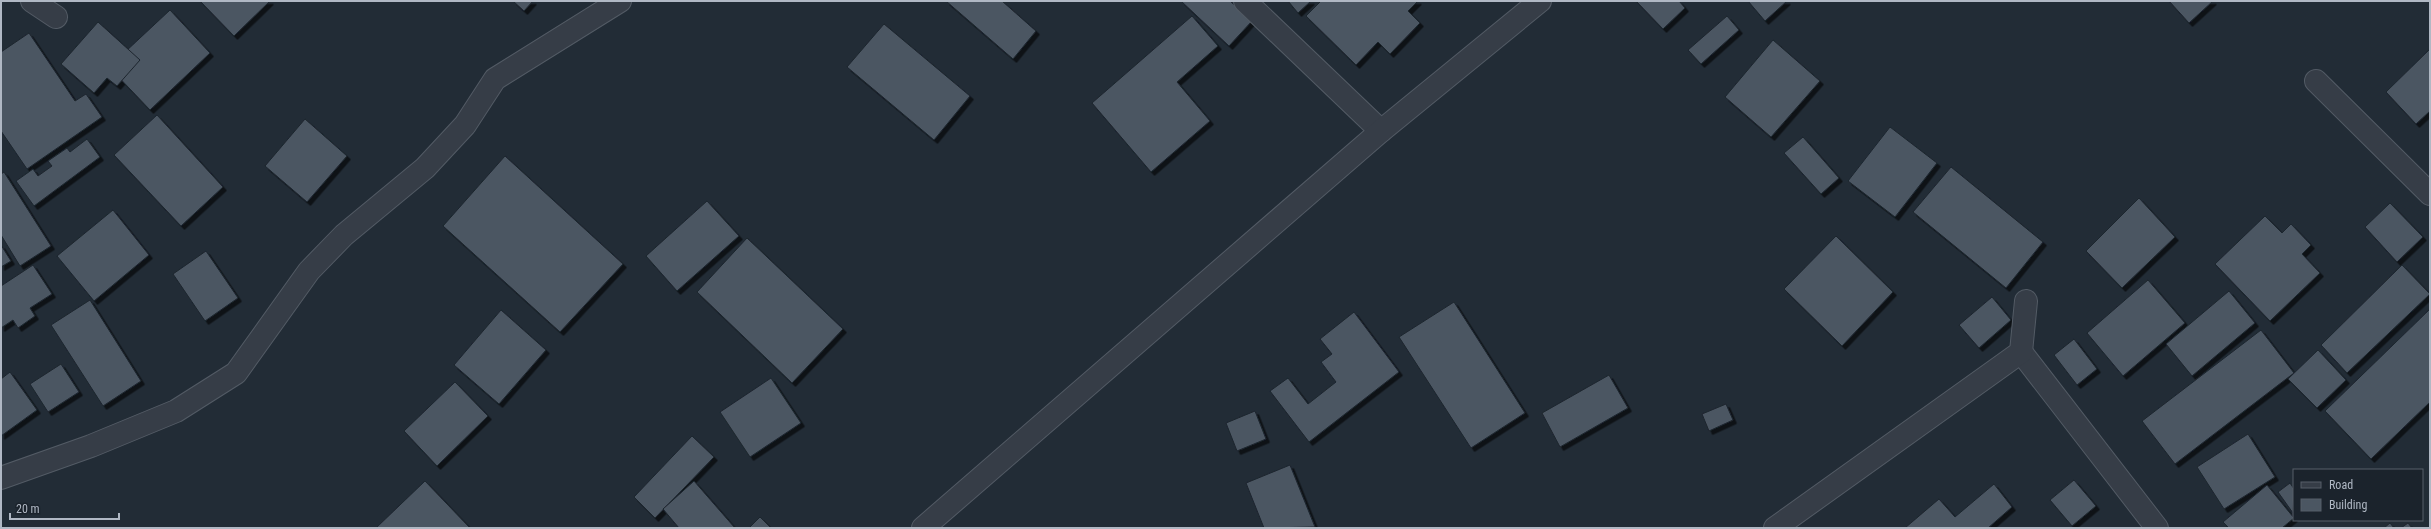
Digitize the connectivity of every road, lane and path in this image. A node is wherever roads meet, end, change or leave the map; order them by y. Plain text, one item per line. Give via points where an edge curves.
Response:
1 (32, 1) edge
2 (620, 1) edge
3 (1245, 1) edge
4 (1540, 1) edge
5 (56, 17) dead end
6 (2316, 81) dead end
7 (1381, 131) junction
8 (2430, 194) edge
9 (2026, 301) dead end
10 (2021, 352) junction
11 (1, 478) edge
12 (923, 528) edge
13 (1775, 528) edge
14 (2157, 528) edge

1 - 5 street
2 - 11 street via 495,79 465,125 425,168 344,234 309,271 236,373 176,411 91,446
3 - 7 street
4 - 7 street
6 - 8 street
7 - 12 street
9 - 10 street
10 - 13 street
10 - 14 street

